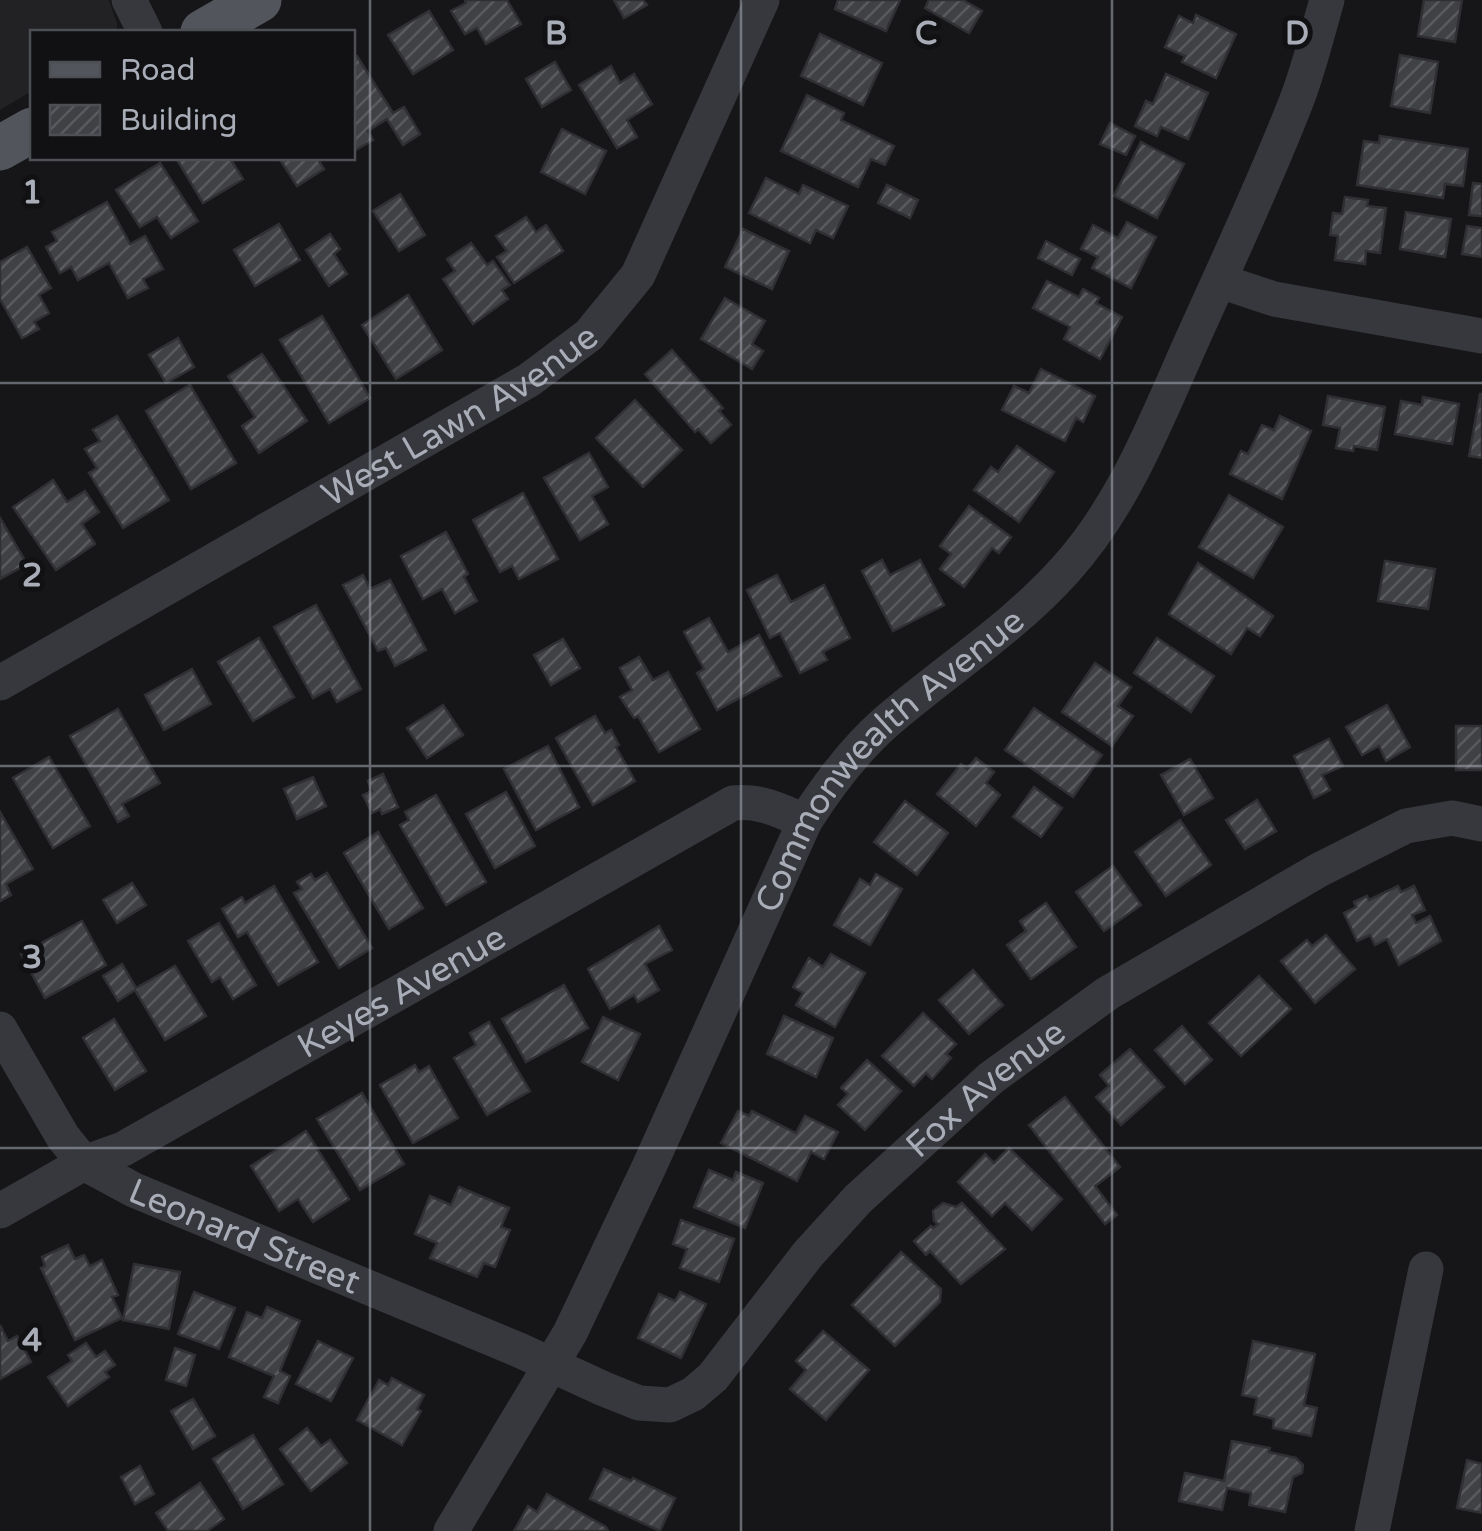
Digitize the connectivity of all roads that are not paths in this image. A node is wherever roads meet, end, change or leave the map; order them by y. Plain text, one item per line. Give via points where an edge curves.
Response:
1 (128, 0) edge
2 (259, 0) edge
3 (762, 0) edge
4 (1327, 0) edge
5 (144, 30) edge
6 (206, 30) edge
7 (30, 131) edge
8 (0, 148) edge
9 (1220, 281) junction
10 (1482, 336) edge
11 (0, 684) edge
12 (804, 822) junction
13 (1482, 824) edge
14 (0, 1029) edge
15 (84, 1163) junction
16 (0, 1211) edge
17 (1426, 1269) dead end
18 (552, 1364) junction
19 (452, 1531) edge
20 (1372, 1531) edge

1 - 5 street
2 - 6 main road
3 - 11 street, West Lawn Avenue via 638,275 589,335 529,380
4 - 9 street, Commonwealth Avenue via 1297,99
7 - 8 main road
9 - 10 street via 1274,299
9 - 12 street, Commonwealth Avenue via 1142,452 1068,566 1008,627 884,724 833,778
12 - 15 street, Keyes Avenue via 764,804 734,804 123,1149
12 - 18 street, Commonwealth Avenue via 649,1168
13 - 18 street, Fox Avenue via 1452,818 1406,826 1108,993 991,1078 858,1199 714,1377 687,1397 639,1403
14 - 15 street, Leonard Street
15 - 16 street, Keyes Avenue
15 - 18 street, Leonard Street via 134,1190
17 - 20 street
18 - 19 street, Commonwealth Avenue

